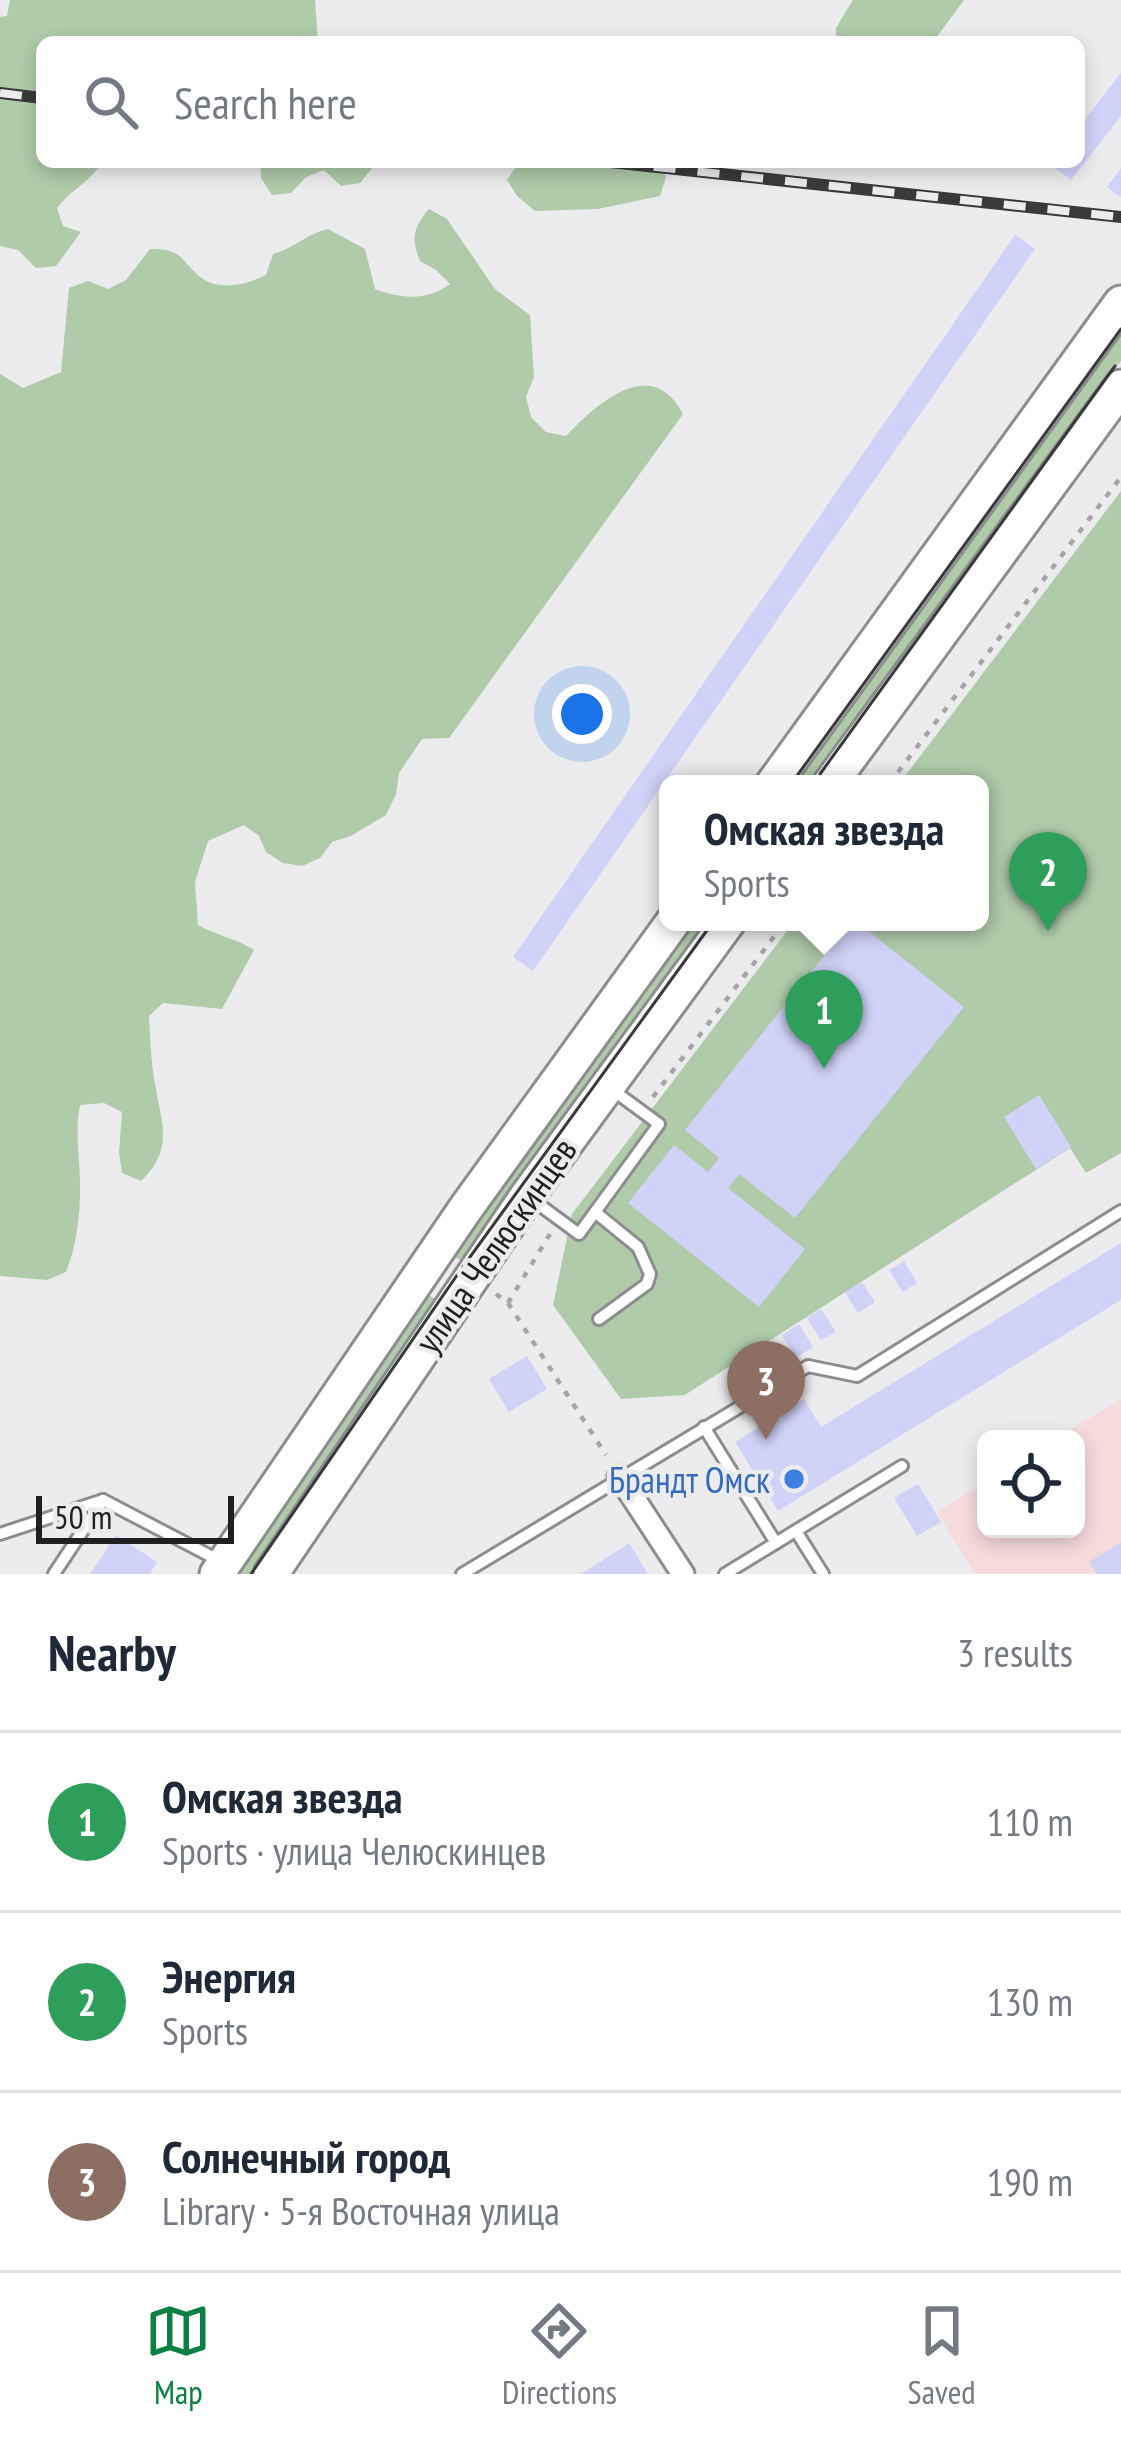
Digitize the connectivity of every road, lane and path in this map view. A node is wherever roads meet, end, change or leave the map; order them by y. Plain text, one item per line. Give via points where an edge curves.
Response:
1 (1121, 303) edge
2 (1121, 387) edge
3 (1121, 477) edge
4 (780, 775) edge
5 (837, 775) edge
6 (896, 775) edge
7 (666, 931) edge
8 (721, 931) edge
9 (778, 931) edge
10 (608, 1087) junction
11 (642, 1112) junction
12 (527, 1196) junction
13 (1121, 1211) edge
14 (596, 1212) junction
15 (559, 1219) junction
16 (491, 1290) dead end
17 (508, 1303) junction
18 (599, 1319) dead end
19 (704, 1426) junction
20 (902, 1466) dead end
21 (619, 1476) junction
22 (103, 1500) junction
23 (796, 1531) junction
24 (0, 1534) edge
25 (776, 1543) junction
26 (221, 1568) edge
27 (54, 1574) edge
28 (271, 1574) edge
29 (461, 1574) edge
30 (683, 1574) edge
31 (725, 1574) edge
32 (823, 1574) edge

1 - 4 main road
2 - 5 main road
3 - 6 path
7 - 26 main road, улица Челюскинцев
8 - 10 main road, улица Челюскинцев
9 - 11 path
10 - 11 lane
10 - 12 main road, улица Челюскинцев
11 - 14 lane via 659,1124
12 - 15 lane
12 - 28 main road, улица Челюскинцев
13 - 19 lane via 857,1376 808,1366
14 - 15 lane via 579,1234
14 - 18 lane via 638,1247 650,1274
15 - 17 path
16 - 17 path
17 - 21 path
19 - 21 lane
19 - 25 lane
20 - 23 lane
21 - 29 lane
21 - 30 street
22 - 24 lane
22 - 26 lane
22 - 27 lane
23 - 25 lane
23 - 32 lane
25 - 31 lane

